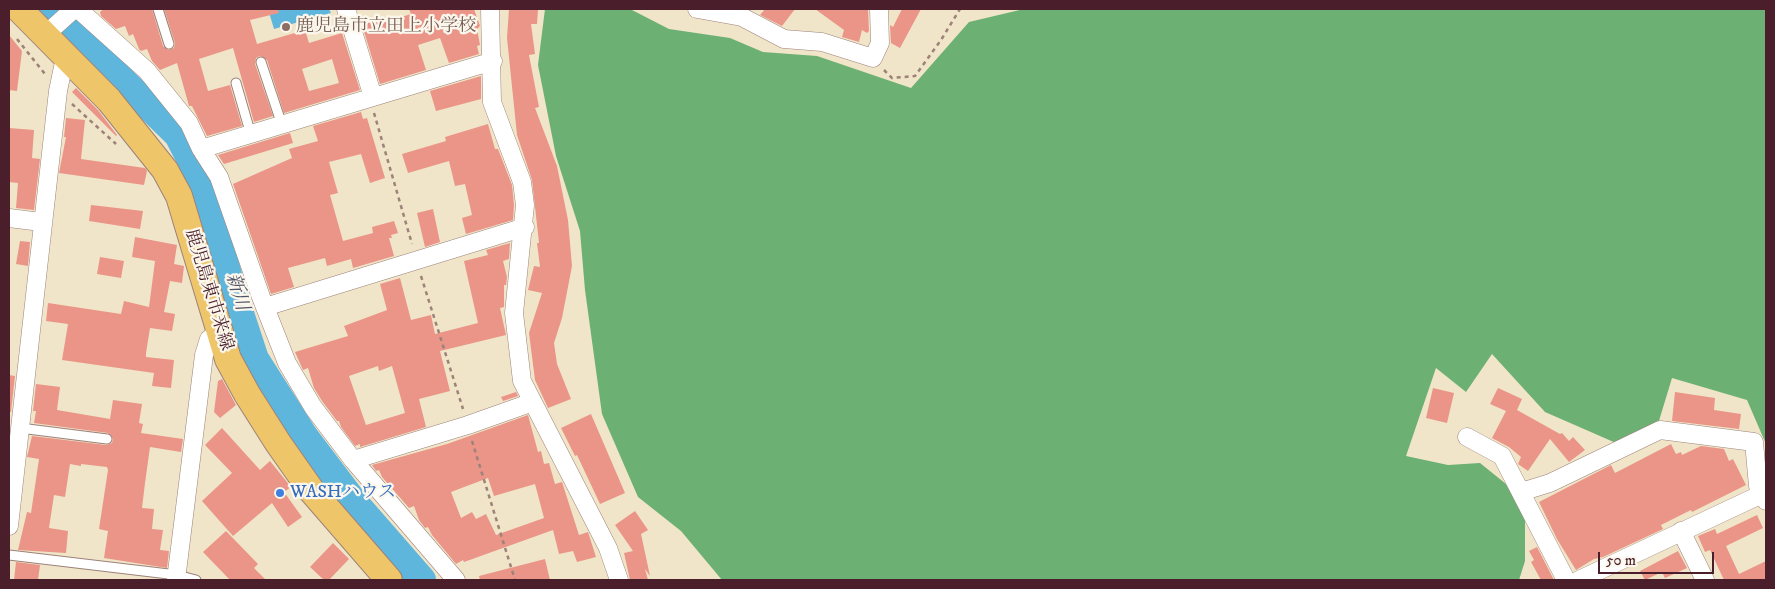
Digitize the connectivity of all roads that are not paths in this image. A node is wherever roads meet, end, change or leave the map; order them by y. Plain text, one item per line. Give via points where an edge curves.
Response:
1 (19, 9) edge
2 (74, 9) edge
3 (78, 9) edge
4 (158, 9) edge
5 (346, 9) edge
6 (490, 9) edge
7 (697, 9) edge
8 (879, 9) edge
9 (45, 35) junction
10 (170, 44) dead end
11 (71, 59) junction
12 (493, 61) junction
13 (261, 62) dead end
14 (236, 83) dead end
15 (373, 97) junction
16 (282, 125) junction
17 (251, 134) junction
18 (201, 149) junction
19 (9, 218) edge
20 (41, 222) junction
21 (525, 227) junction
22 (263, 302) junction
23 (216, 323) junction
24 (533, 402) junction
25 (20, 428) junction
26 (1467, 437) dead end
27 (106, 439) dead end
28 (353, 460) junction
29 (1521, 492) junction
30 (1764, 497) edge
31 (9, 526) edge
32 (1682, 531) junction
33 (9, 555) edge
34 (177, 578) edge
35 (196, 580) edge
36 (389, 580) edge
37 (456, 580) edge
38 (619, 580) edge
39 (1566, 580) edge
40 (1579, 580) edge
41 (1705, 580) edge

1 - 9 main road, 鹿児島東市来線
2 - 9 street
3 - 18 street via 146,72 189,123
4 - 10 lane
5 - 15 street
6 - 12 street
7 - 8 street via 742,17 784,39 822,42 873,58 880,43
9 - 11 main road, 鹿児島東市来線
11 - 20 street via 63,67 58,91
11 - 23 main road, 鹿児島東市来線 via 109,100 165,170 179,196
12 - 15 street
12 - 21 street via 492,102 522,182
13 - 16 lane
14 - 17 lane
15 - 16 street
16 - 17 street
17 - 18 street
18 - 22 street via 219,177
19 - 20 street
20 - 25 street
21 - 22 street via 417,261
21 - 24 street via 514,313 522,381
22 - 28 street via 287,363 313,407
23 - 34 street via 204,355
23 - 36 main road, 鹿児島東市来線 via 228,359 278,443 312,490
24 - 28 street
24 - 38 street via 608,548
25 - 27 lane
25 - 31 street
26 - 29 street via 1502,456
28 - 37 street
29 - 30 street via 1550,483 1660,430 1754,442 1758,486
29 - 39 street
30 - 32 street
32 - 40 street
32 - 41 street
33 - 34 lane
34 - 35 lane

